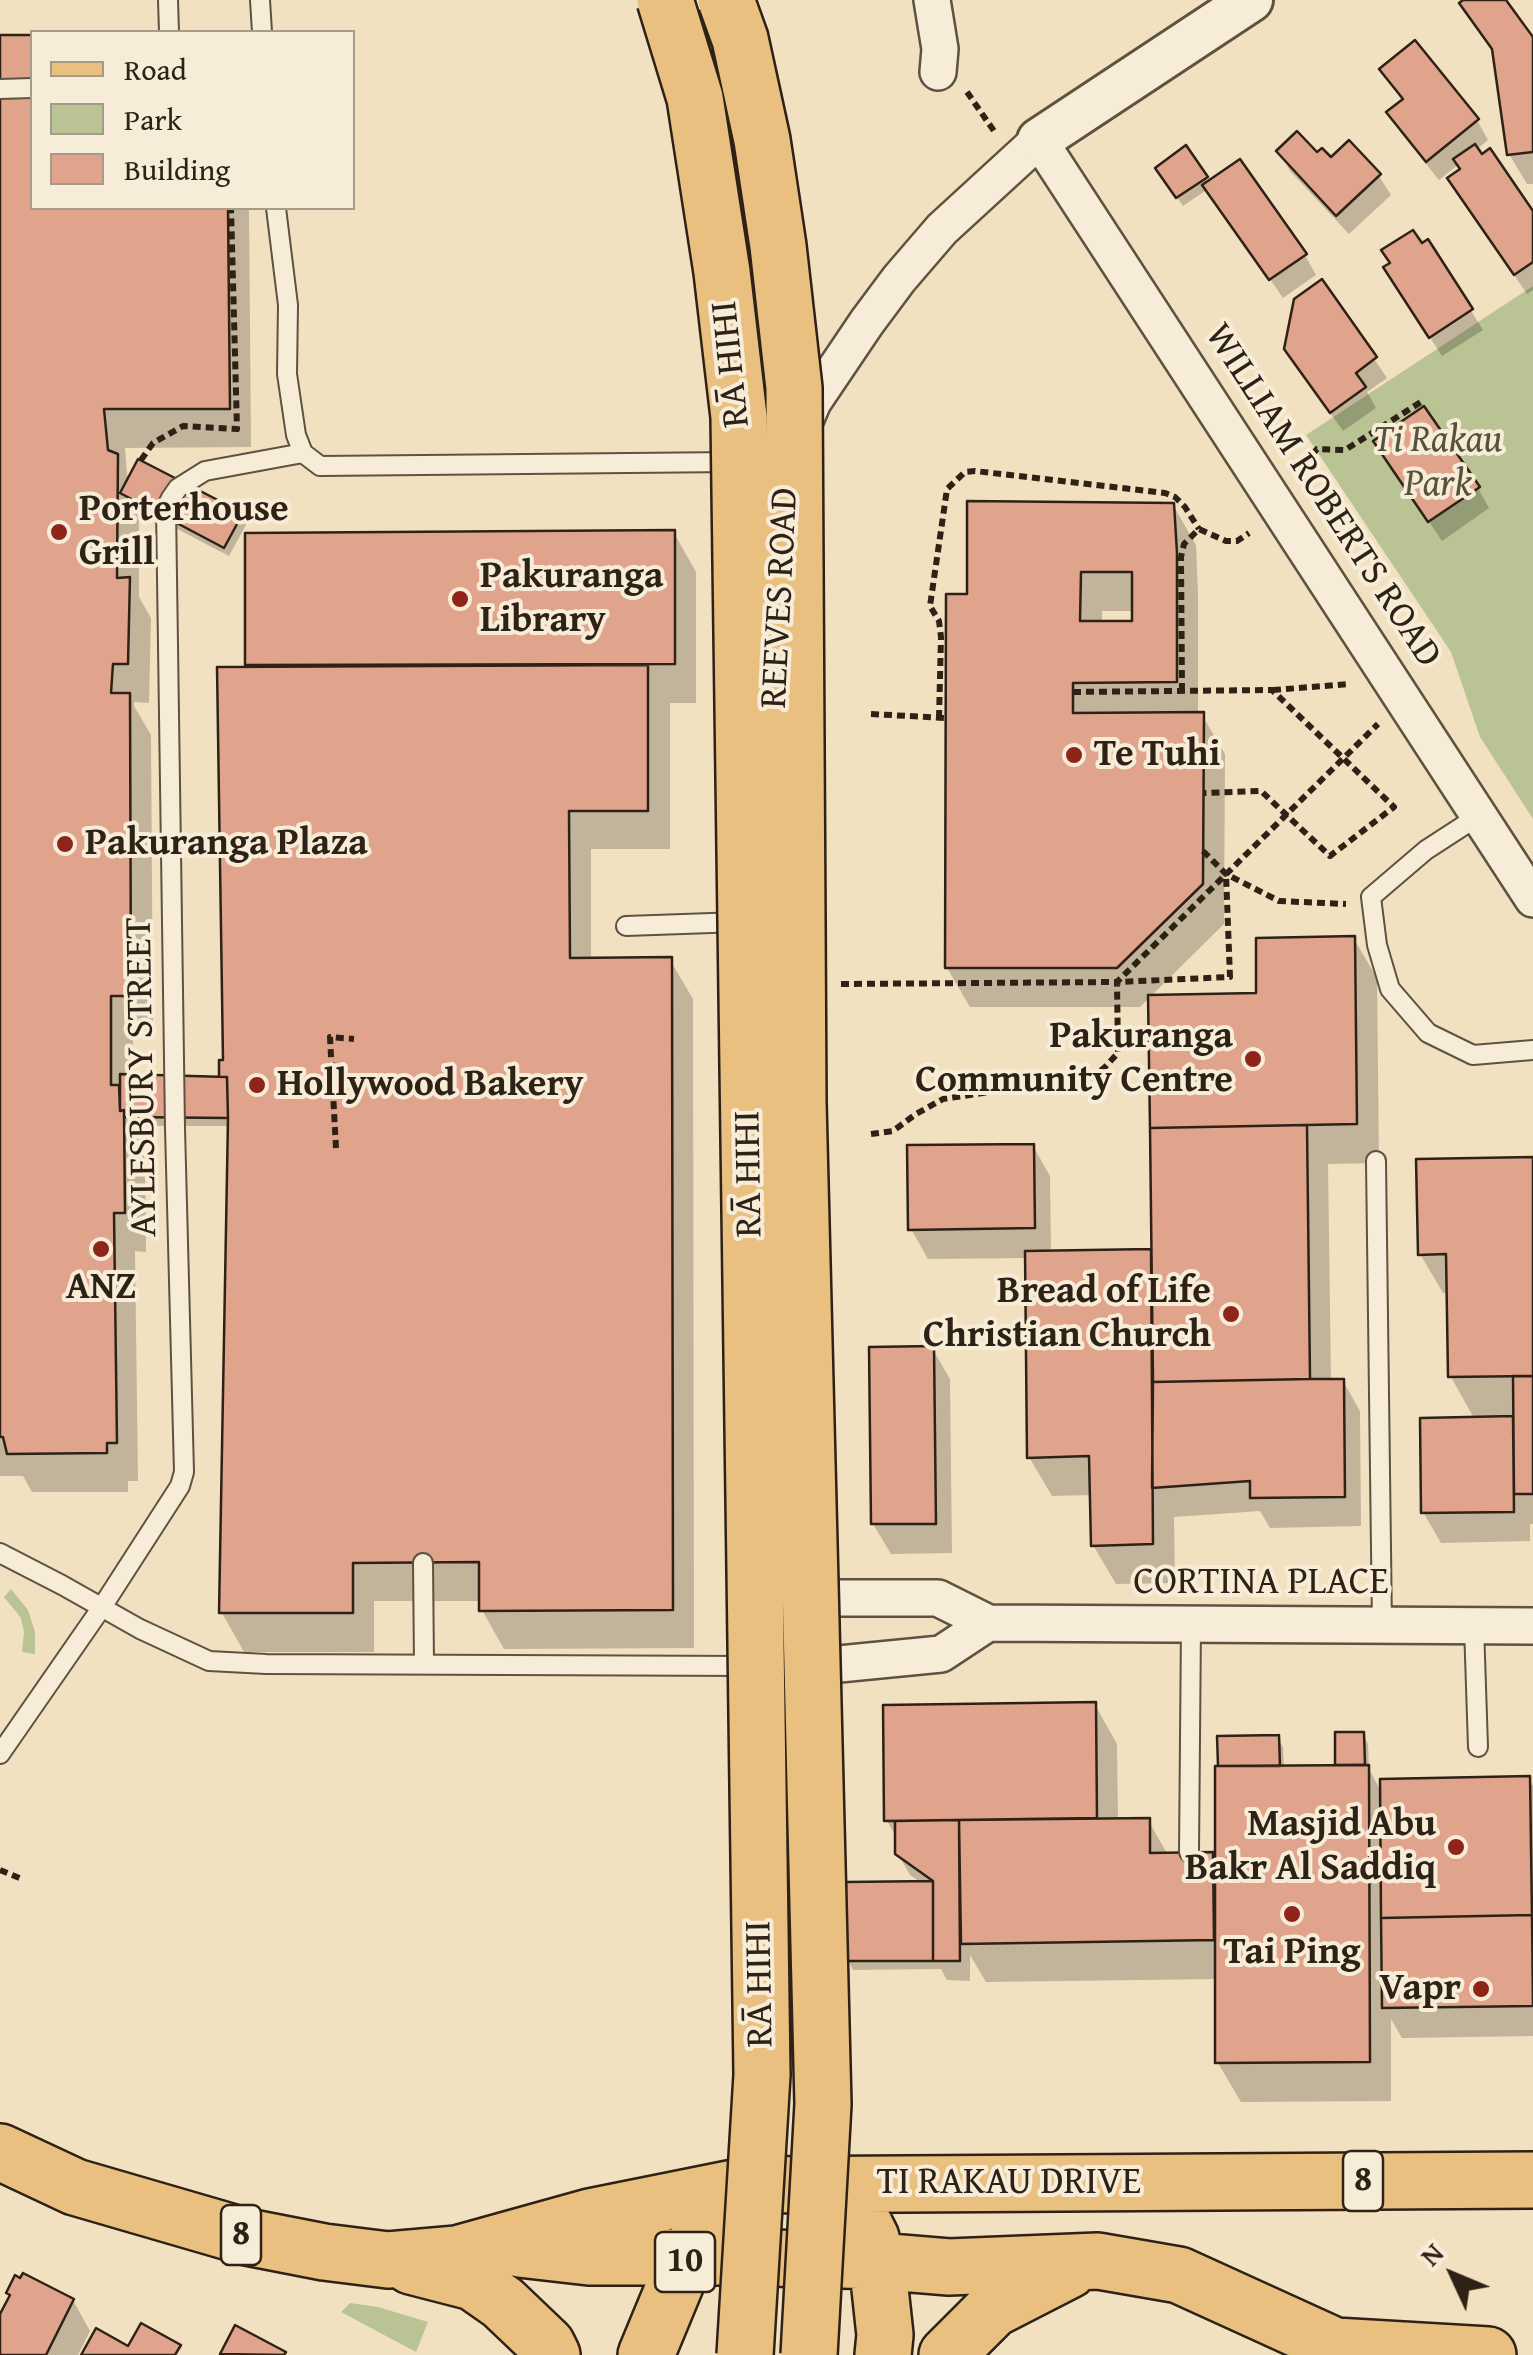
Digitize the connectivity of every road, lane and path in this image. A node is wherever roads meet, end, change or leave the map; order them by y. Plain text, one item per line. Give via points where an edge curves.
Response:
1 (168, 0) edge
2 (260, 0) edge
3 (665, 0) edge
4 (726, 0) edge
5 (932, 0) edge
6 (1252, 0) edge
7 (169, 30) edge
8 (262, 30) edge
9 (939, 61) joint
10 (30, 88) edge
11 (0, 89) edge
12 (1039, 140) junction
13 (231, 210) edge
14 (276, 210) edge
15 (1421, 402) dead end
16 (302, 453) junction
17 (1312, 456) dead end
18 (780, 457) joint
19 (140, 460) dead end
20 (750, 460) dead end
21 (1198, 527) junction
22 (1250, 533) dead end
23 (776, 551) dead end
24 (1272, 690) junction
25 (1398, 690) junction
26 (1182, 691) junction
27 (1073, 692) dead end
28 (871, 714) dead end
29 (1342, 758) junction
30 (1203, 793) dead end
31 (1286, 813) junction
32 (1480, 816) junction
33 (1203, 851) dead end
34 (1226, 874) junction
35 (1533, 900) edge
36 (1372, 906) junction
37 (772, 921) dead end
38 (626, 926) dead end
39 (1117, 982) junction
40 (830, 984) dead end
41 (354, 1039) dead end
42 (1533, 1050) edge
43 (872, 1134) dead end
44 (336, 1148) dead end
45 (1376, 1161) dead end
46 (0, 1554) edge
47 (423, 1562) dead end
48 (778, 1598) dead end
49 (102, 1606) junction
50 (988, 1624) junction
51 (1191, 1625) junction
52 (1382, 1626) junction
53 (1474, 1626) junction
54 (1533, 1626) edge
55 (424, 1664) junction
56 (779, 1666) joint
57 (1478, 1747) dead end
58 (0, 1754) edge
59 (1190, 1852) dead end
60 (0, 1870) edge
61 (22, 1879) dead end
62 (0, 2152) edge
63 (1533, 2180) edge
64 (833, 2184) junction
65 (749, 2185) junction
66 (492, 2246) junction
67 (687, 2256) junction
68 (388, 2260) junction
69 (877, 2261) junction
70 (1080, 2264) junction
71 (552, 2355) edge
72 (646, 2355) edge
73 (745, 2355) edge
74 (809, 2355) edge
75 (883, 2355) edge
76 (946, 2355) edge
77 (1488, 2355) edge

1 - 7 lane
2 - 8 lane
3 - 73 main road, RĀ HIHI, bridge via 694,98 739,417 762,2075
4 - 74 main road, RĀ HIHI, bridge via 762,140 794,388 798,1102 823,2104
5 - 9 street
6 - 12 street, REEVES ROAD
9 - 12 path via 996,133
10 - 11 lane
12 - 18 street, REEVES ROAD via 899,278
12 - 25 street, WILLIAM ROBERTS ROAD
13 - 19 path via 237,428 184,426 152,444
14 - 16 lane via 288,306 287,374
15 - 17 path via 1345,450 1317,449
16 - 20 lane, AYLESBURY STREET via 320,466
16 - 49 lane, AYLESBURY STREET via 205,471 178,488 166,508 184,1472
18 - 23 lane, REEVES ROAD
21 - 22 path via 1226,540
21 - 26 path via 1181,557
21 - 28 path via 1165,493 966,472 947,489 930,606 942,638 942,718
24 - 25 path
24 - 26 path
24 - 29 path
25 - 29 path
25 - 32 street, WILLIAM ROBERTS ROAD
26 - 27 path
29 - 31 path
29 - 31 path via 1394,807 1330,856
30 - 31 path via 1261,792
31 - 34 path
32 - 35 street, WILLIAM ROBERTS ROAD
32 - 36 lane via 1426,850 1371,897
33 - 34 path
34 - 36 path via 1280,901
34 - 39 path
34 - 39 path via 1230,977
36 - 42 lane via 1390,989 1428,1033 1473,1055
37 - 38 lane
39 - 40 path
39 - 43 path via 1118,1052 1076,1090 943,1099 893,1132
41 - 44 path via 330,1037
45 - 52 lane
46 - 49 lane
47 - 55 lane
48 - 50 street, CORTINA PLACE via 938,1598
49 - 55 lane via 209,1661
49 - 58 lane, AYLESBURY STREET
50 - 51 street, CORTINA PLACE
50 - 56 street via 940,1654
51 - 52 street, CORTINA PLACE
51 - 59 lane
52 - 53 street, CORTINA PLACE
53 - 54 street, CORTINA PLACE
53 - 57 lane
55 - 56 lane
60 - 61 path
62 - 68 main road, TI RAKAU DRIVE / 8 via 76,2187 247,2236
63 - 64 main road, TI RAKAU DRIVE / 8
64 - 65 main road, TI RAKAU DRIVE / 8
64 - 69 main road via 860,2216
65 - 66 main road, TI RAKAU DRIVE / 8 via 590,2217
65 - 67 main road, 10
66 - 67 main road, TI RAKAU DRIVE / 8 via 588,2256
66 - 68 main road, TI RAKAU DRIVE / 8
67 - 69 main road, TI RAKAU DRIVE / 8
67 - 72 main road, 10
68 - 71 main road via 473,2282 503,2302
69 - 70 main road, TI RAKAU DRIVE / 8
69 - 75 main road
70 - 76 main road via 993,2309
70 - 77 main road, TI RAKAU DRIVE / 8 via 1178,2274 1336,2346

